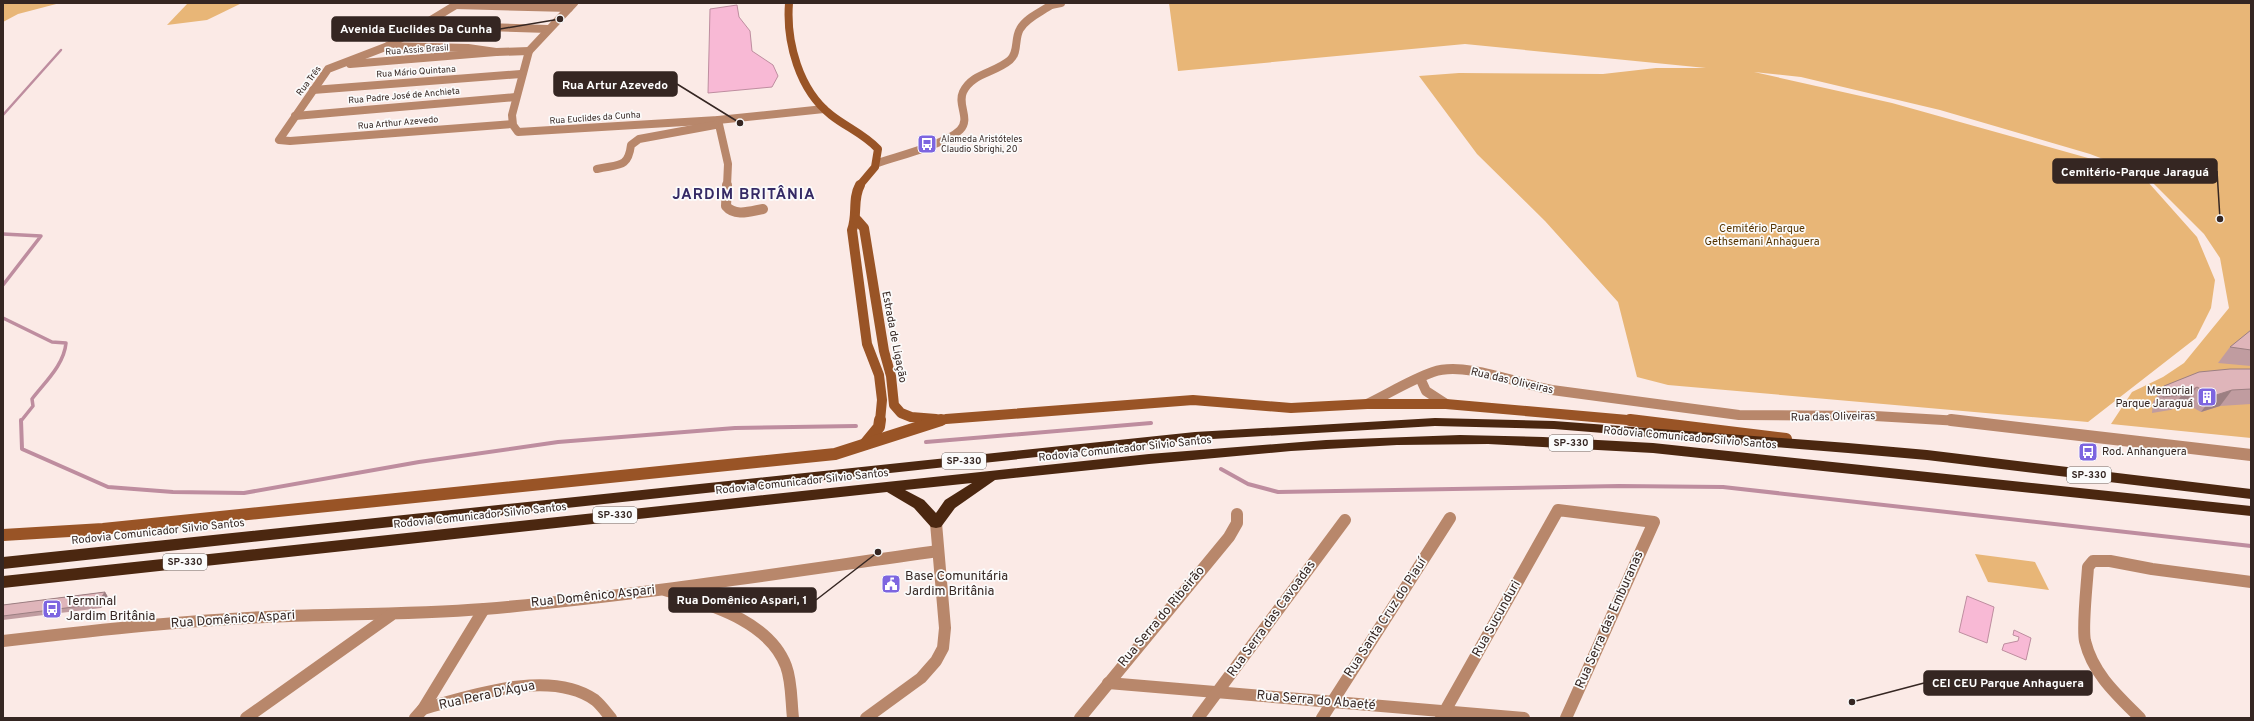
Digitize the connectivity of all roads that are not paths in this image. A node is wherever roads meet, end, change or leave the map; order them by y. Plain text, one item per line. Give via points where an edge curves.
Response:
1 (790, 3) edge
2 (1061, 3) edge
3 (457, 4) edge
4 (1050, 4) edge
5 (572, 5) edge
6 (423, 25) junction
7 (548, 29) junction
8 (388, 46) junction
9 (529, 51) junction
10 (496, 52) junction
11 (338, 65) junction
12 (521, 74) junction
13 (313, 90) junction
14 (516, 97) junction
15 (824, 109) junction
16 (295, 116) junction
17 (719, 122) junction
18 (512, 124) junction
19 (285, 141) joint
20 (878, 163) junction
21 (598, 169) dead end
22 (763, 209) dead end
23 (857, 220) junction
24 (1420, 378) junction
25 (1367, 404) junction
26 (1446, 404) junction
27 (946, 419) junction
28 (862, 447) junction
29 (1848, 448) junction
30 (2251, 455) edge
31 (992, 476) junction
32 (889, 488) junction
33 (2251, 494) edge
34 (2251, 511) edge
35 (1237, 514) dead end
36 (1450, 518) dead end
37 (1345, 520) dead end
38 (1654, 522) joint
39 (936, 523) junction
40 (3, 535) edge
41 (938, 551) junction
42 (3, 563) edge
43 (3, 582) edge
44 (2251, 582) edge
45 (663, 590) junction
46 (484, 609) junction
47 (391, 615) junction
48 (3, 641) edge
49 (1108, 683) junction
50 (1219, 693) junction
51 (1332, 703) junction
52 (419, 714) edge
53 (1443, 715) edge
54 (246, 718) edge
55 (611, 718) edge
56 (793, 718) edge
57 (866, 718) edge
58 (1080, 718) edge
59 (1198, 718) edge
60 (1322, 718) edge
61 (1524, 718) edge
62 (1566, 718) edge
63 (2140, 718) edge

1 - 15 main road via 787,19 789,39 806,80
2 - 4 street
3 - 5 street
3 - 6 street, Rua Três
4 - 20 street via 1020,28 1016,53 1012,59 977,76 966,86 962,93 964,123 960,130
5 - 7 street
6 - 7 street
6 - 8 street, Rua Três
7 - 9 street
8 - 10 street via 468,48
8 - 11 street, Rua Três
9 - 10 street
9 - 12 street
10 - 11 street, Rua Assis Brasil
11 - 13 street, Rua Três via 328,69
12 - 13 street, Rua Mário Quintana
12 - 14 street
13 - 16 street, Rua Três
14 - 16 street, Rua Padre José de Anchieta
14 - 18 street
15 - 17 street, Rua Euclides da Cunha
15 - 20 main road via 873,143 878,150
16 - 19 street, Rua Três via 280,137 279,140
17 - 18 street, Rua Euclides da Cunha via 529,133 514,130
17 - 21 street via 639,139 631,145 629,159 625,163
17 - 22 street via 728,164 728,210 734,212
18 - 19 street, Rua Arthur Azevedo
20 - 23 main road, Estrada de Ligação via 856,192
23 - 27 main road, Estrada de Ligação via 864,228 884,351 892,376 894,405 901,413 911,417
23 - 28 main road, Estrada de Ligação via 852,230 867,344 879,375 882,400 879,427
24 - 25 street, Rua das Oliveiras
24 - 26 street via 1422,388
24 - 30 street, Rua das Oliveiras via 1433,372 1472,370 1524,386 1739,415 1875,416 1948,420
25 - 26 main road
25 - 27 main road via 1291,408 1171,400
26 - 29 main road via 1627,420
27 - 28 main road via 902,431
28 - 40 main road via 835,454 480,492 103,529
29 - 33 highway, Rodovia Comunicador Silvio Santos / SP-330 via 1927,455
29 - 42 highway, Rodovia Comunicador Silvio Santos / SP-330 via 1554,425 1435,422 1195,436
31 - 32 highway, Rodovia Comunicador Silvio Santos / SP-330
31 - 34 highway, Rodovia Comunicador Silvio Santos / SP-330 via 1148,459 1366,442 1434,440 1602,444
31 - 39 highway via 950,504
32 - 39 highway via 919,504
32 - 43 highway, Rodovia Comunicador Silvio Santos / SP-330 via 602,516
35 - 49 street, Rua Serra do Ribeirão via 1237,523 1229,537
36 - 51 street, Rua Santa Cruz do Piauí
37 - 50 street, Rua Serra das Cavoadas
38 - 53 street, Rua Sucunduri via 1558,510
38 - 62 street, Rua Serra das Emburanas
39 - 41 street
41 - 45 street, Rua Domênico Aspari
41 - 57 street via 945,628 943,648 936,662 921,678
44 - 63 street via 2110,561 2093,561 2088,567 2085,640 2095,667 2110,689
45 - 46 street, Rua Domênico Aspari
45 - 56 street via 700,602 756,628 768,637 781,652 786,666
46 - 47 street, Rua Domênico Aspari
46 - 52 street
47 - 48 street, Rua Domênico Aspari via 248,619 130,627
47 - 54 street
49 - 50 street, Rua Serra do Abaeté
49 - 58 street, Rua Serra do Ribeirão
50 - 51 street, Rua Serra do Abaeté
50 - 59 street, Rua Serra das Cavoadas
51 - 53 street, Rua Serra do Abaeté
51 - 60 street, Rua Santa Cruz do Piauí
52 - 55 street, Rua Pera D'Água via 519,687 547,684 569,687 589,695 604,706
53 - 61 street, Rua Serra do Abaeté

